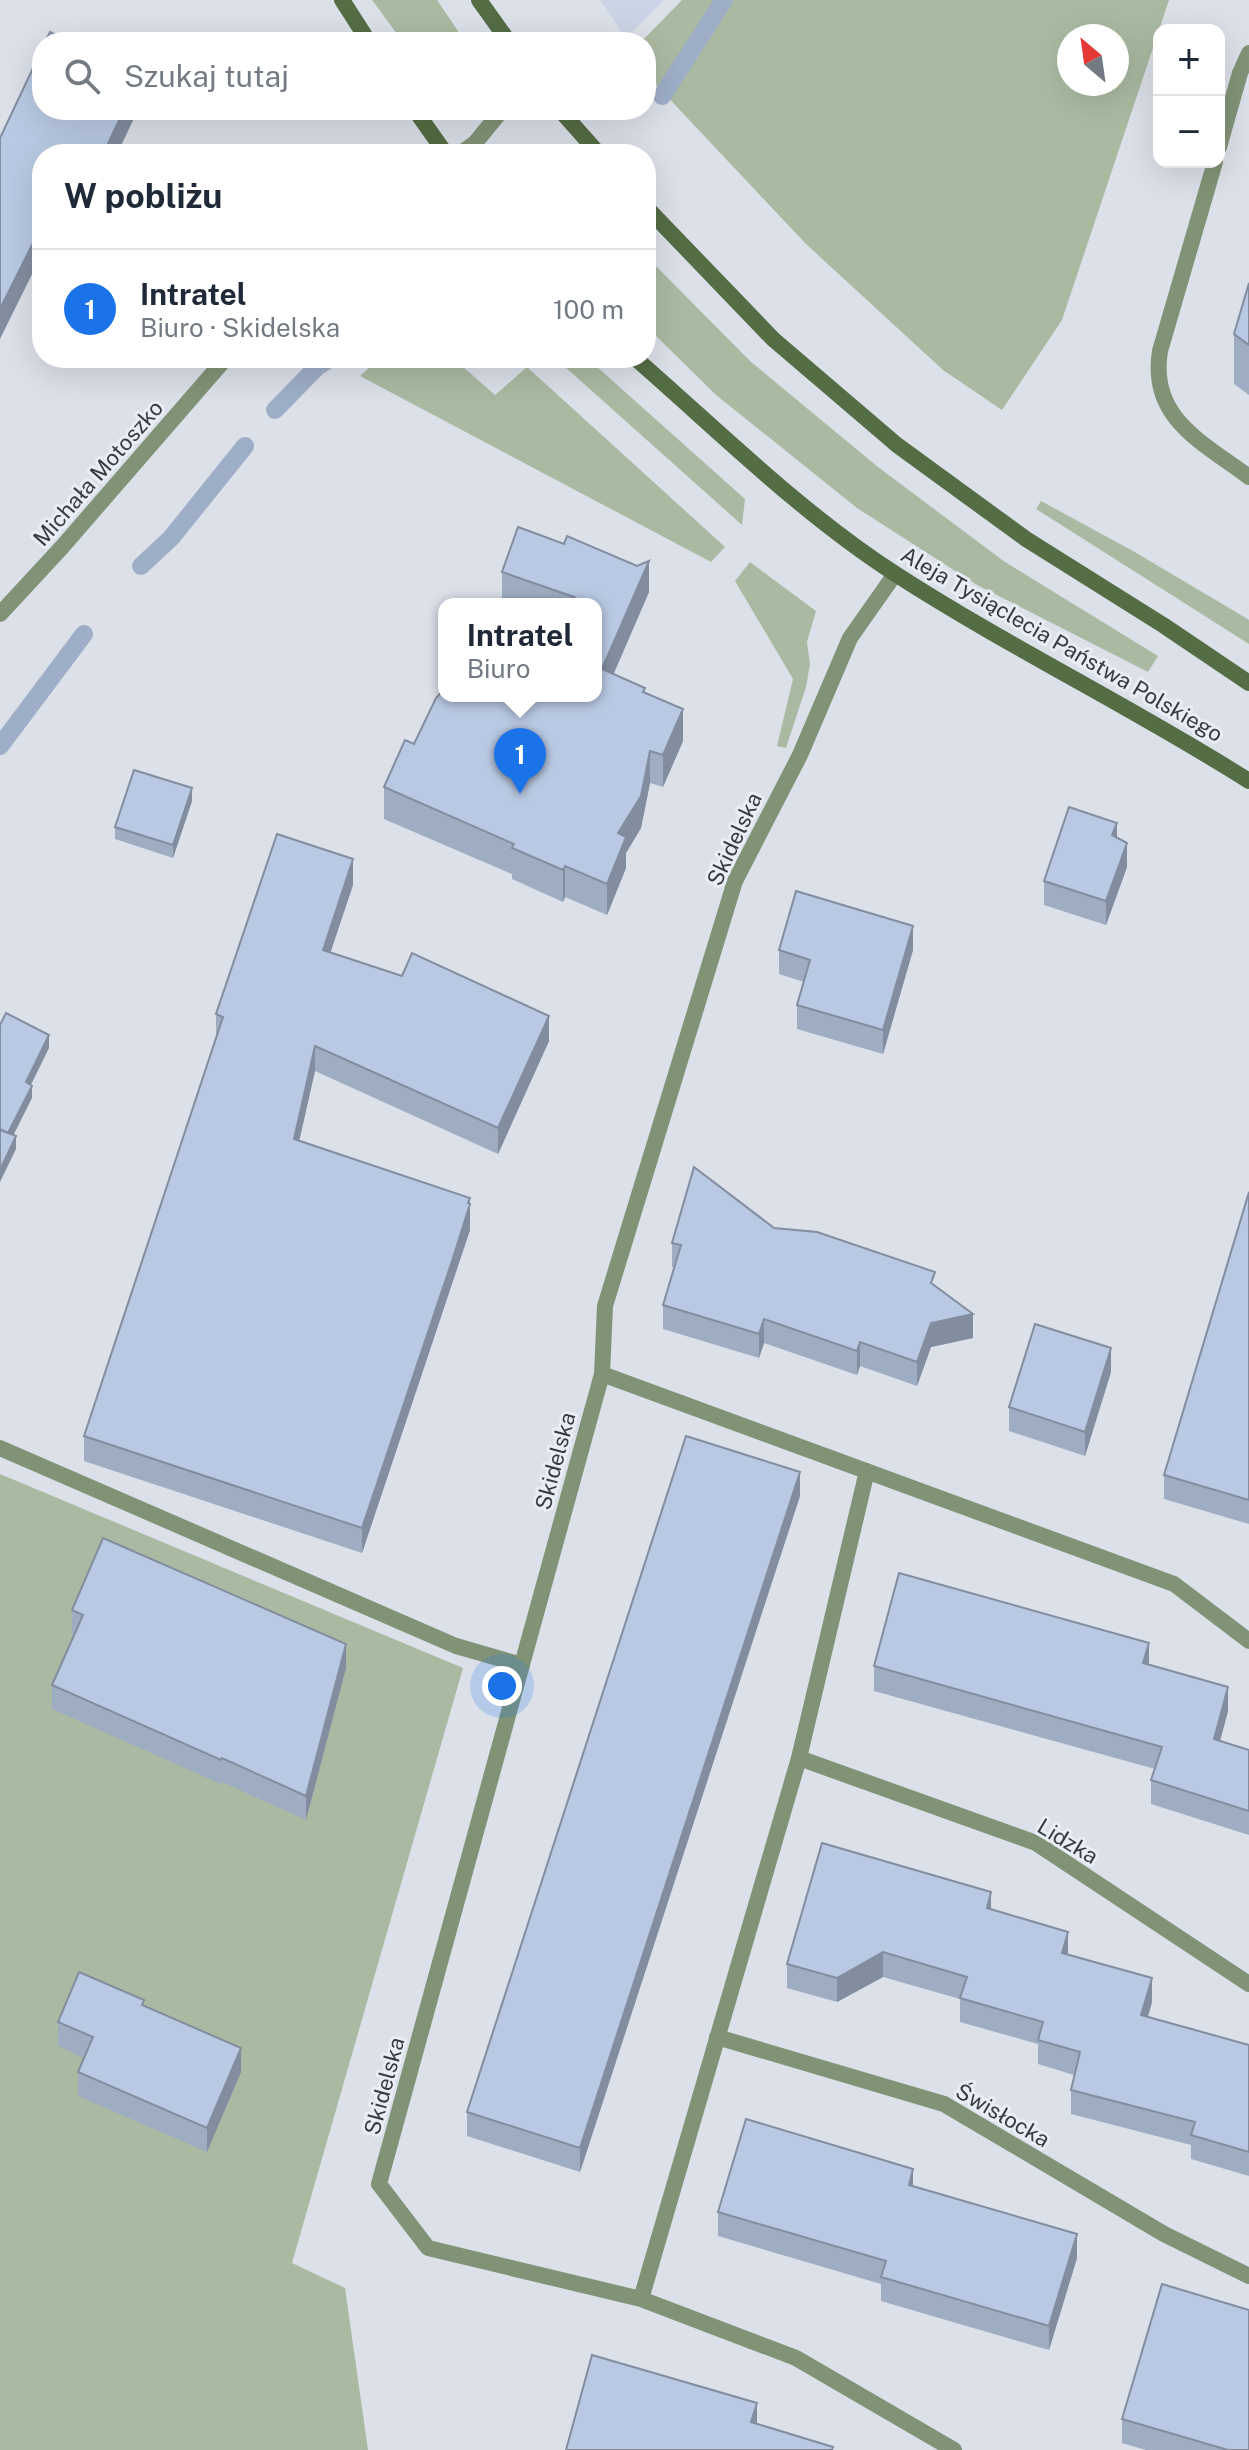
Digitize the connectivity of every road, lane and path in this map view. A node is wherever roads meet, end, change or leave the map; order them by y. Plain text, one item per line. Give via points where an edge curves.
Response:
1 (342, 0) edge
2 (479, 0) edge
3 (494, 22) junction
4 (363, 32) edge
5 (496, 32) edge
6 (502, 32) edge
7 (1249, 53) edge
8 (422, 120) edge
9 (494, 120) edge
10 (569, 120) edge
11 (1225, 126) edge
12 (439, 144) edge
13 (474, 144) edge
14 (590, 144) edge
15 (1213, 168) edge
16 (656, 217) edge
17 (217, 368) edge
18 (646, 368) edge
19 (1249, 477) edge
20 (895, 574) junction
21 (0, 614) edge
22 (1249, 683) edge
23 (1249, 781) edge
24 (602, 1374) junction
25 (0, 1448) edge
26 (867, 1471) junction
27 (1249, 1641) edge
28 (522, 1665) junction
29 (799, 1758) junction
30 (1249, 1984) edge
31 (717, 2037) junction
32 (1249, 2276) edge
33 (641, 2299) junction
34 (954, 2450) edge

1 - 4 main road
2 - 3 main road
3 - 5 street
3 - 6 main road
7 - 11 street
8 - 12 main road
9 - 13 street
10 - 14 main road
15 - 19 street via 1157,369 1169,411
16 - 22 main road via 773,339 897,445 1026,539
17 - 21 street, Michała Motoszko
18 - 20 main road, Aleja Tysiąclecia Państwa Polskiego via 785,490
20 - 23 main road, Aleja Tysiąclecia Państwa Polskiego
20 - 24 street, Skidelska via 850,638 800,755 735,881 605,1306
24 - 26 street
24 - 28 street, Skidelska
25 - 28 street via 456,1646
26 - 27 street via 1174,1584
26 - 29 street
28 - 33 street, Skidelska via 379,2184 428,2248
29 - 30 street, Lidzka via 1036,1843
29 - 31 street
31 - 32 street, Świsłocka via 944,2104 1164,2234
31 - 33 street
33 - 34 street, Skidelska via 796,2358

